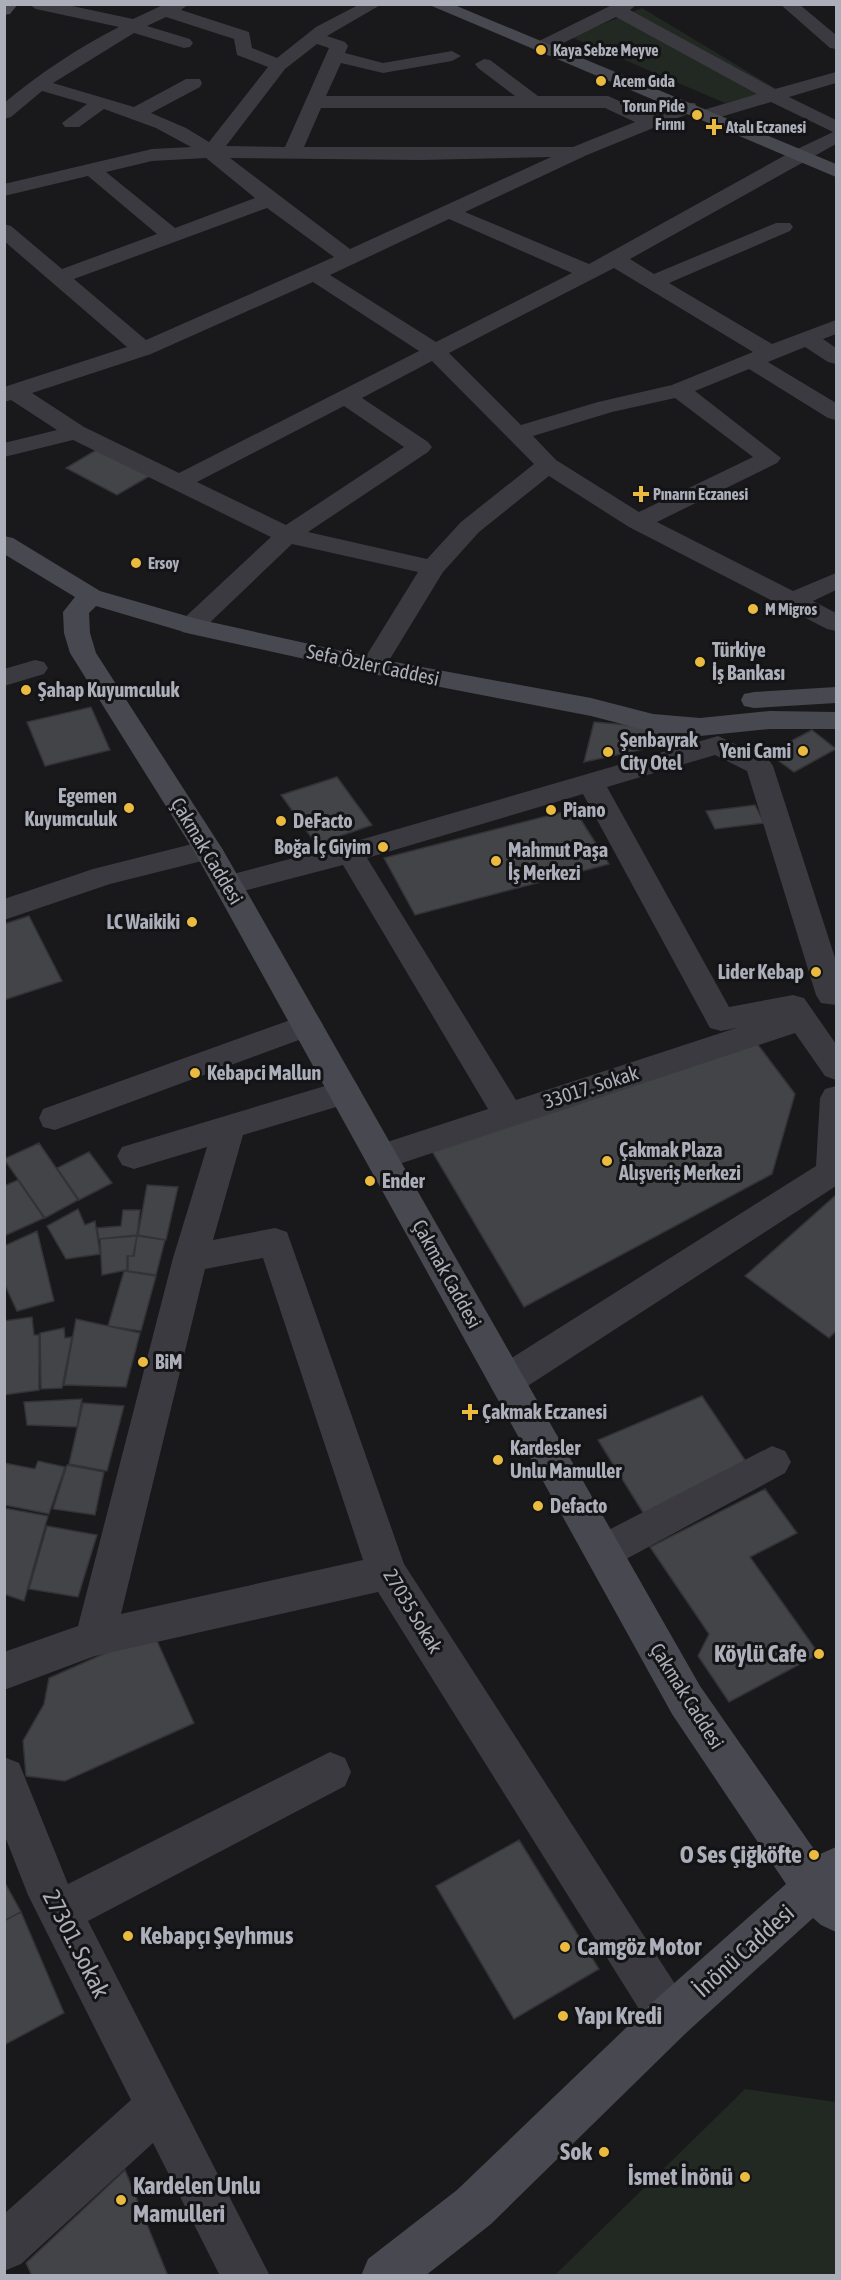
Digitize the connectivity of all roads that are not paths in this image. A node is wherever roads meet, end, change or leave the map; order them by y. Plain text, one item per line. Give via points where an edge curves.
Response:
1 (10, 4) edge
2 (36, 4) edge
3 (374, 4) edge
4 (435, 4) edge
5 (788, 4) edge
6 (623, 7) edge
7 (173, 8) edge
8 (4, 10) edge
9 (134, 26) junction
10 (314, 37) junction
11 (184, 43) dead end
12 (837, 44) edge
13 (540, 47) junction
14 (335, 56) junction
15 (452, 56) dead end
16 (484, 64) dead end
17 (279, 65) junction
18 (837, 77) edge
19 (193, 83) dead end
20 (40, 85) junction
21 (775, 97) junction
22 (102, 102) junction
23 (316, 102) junction
24 (534, 102) junction
25 (688, 107) junction
26 (4, 113) edge
27 (134, 114) junction
28 (707, 115) junction
29 (72, 123) dead end
30 (653, 123) junction
31 (837, 127) edge
32 (837, 137) edge
33 (580, 151) junction
34 (211, 152) junction
35 (292, 153) junction
36 (798, 156) junction
37 (90, 168) junction
38 (837, 171) edge
39 (4, 190) edge
40 (269, 200) junction
41 (449, 212) junction
42 (783, 227) dead end
43 (172, 236) junction
44 (9, 239) edge
45 (348, 258) junction
46 (615, 259) junction
47 (589, 272) junction
48 (314, 274) junction
49 (58, 278) junction
50 (653, 282) junction
51 (837, 326) edge
52 (805, 338) junction
53 (143, 348) junction
54 (436, 351) junction
55 (759, 356) junction
56 (837, 357) edge
57 (679, 390) junction
58 (9, 394) edge
59 (344, 396) junction
60 (837, 413) edge
61 (76, 432) junction
62 (516, 434) junction
63 (4, 450) edge
64 (548, 465) junction
65 (177, 483) junction
66 (638, 522) junction
67 (287, 536) junction
68 (4, 543) edge
69 (16, 556) edge
70 (433, 568) junction
71 (837, 580) edge
72 (91, 596) junction
73 (795, 600) junction
74 (837, 623) edge
75 (191, 626) junction
76 (373, 666) junction
77 (35, 668) dead end
78 (4, 678) edge
79 (837, 695) edge
80 (591, 707) junction
81 (833, 722) edge
82 (590, 781) junction
83 (208, 850) junction
84 (350, 853) junction
85 (228, 885) junction
86 (4, 910) edge
87 (832, 995) dead end
88 (801, 1018) junction
89 (307, 1025) junction
90 (837, 1068) edge
91 (345, 1092) junction
92 (837, 1098) edge
93 (508, 1114) junction
94 (55, 1118) dead end
95 (228, 1130) junction
96 (134, 1156) dead end
97 (381, 1157) junction
98 (190, 1258) junction
99 (507, 1380) junction
100 (772, 1462) dead end
101 (603, 1552) junction
102 (387, 1572) junction
103 (94, 1638) junction
104 (4, 1671) edge
105 (330, 1772) dead end
106 (4, 1777) edge
107 (829, 1888) edge
108 (60, 1912) junction
109 (670, 2017) junction
110 (159, 2106) junction
111 (4, 2247) edge
112 (246, 2276) edge
113 (385, 2276) edge

1 - 8 main road
2 - 9 street
3 - 10 street
4 - 13 main road
5 - 12 street
6 - 13 street
6 - 21 street
7 - 9 street
7 - 17 street via 243,36 243,51
9 - 11 street
9 - 20 street
10 - 14 street via 339,46
10 - 17 street
13 - 25 main road
14 - 15 street via 383,68
14 - 23 street
16 - 24 street
17 - 34 street
18 - 21 street
19 - 27 street
20 - 22 street
20 - 26 street
21 - 28 street
21 - 31 street
22 - 27 street
22 - 29 street
23 - 24 street
23 - 35 street
24 - 30 street via 608,102
25 - 28 main road
25 - 30 street
27 - 34 street via 179,132
28 - 36 main road
30 - 33 street
32 - 36 street
33 - 35 street
33 - 41 street
34 - 35 street
34 - 37 street via 152,155
34 - 40 street
36 - 38 main road
36 - 46 street
37 - 39 street
37 - 43 street
40 - 43 street
40 - 45 street
41 - 45 street
41 - 47 street
42 - 50 street
43 - 49 street
44 - 49 street
45 - 48 street
46 - 47 street
46 - 50 street
47 - 54 street
48 - 53 street
48 - 54 street
49 - 53 street
50 - 55 street
51 - 52 street
52 - 55 street
52 - 56 street
53 - 58 street
54 - 59 street
54 - 62 street
55 - 57 street
55 - 60 street
57 - 62 street
57 - 66 street via 769,458
58 - 61 street
59 - 65 street
59 - 67 street via 420,447
61 - 63 street
61 - 65 street
62 - 64 street
64 - 66 street
64 - 70 street via 470,527
65 - 67 street
66 - 73 street
67 - 70 street
67 - 75 street
68 - 69 main road, Sefa Özler Caddesi
69 - 72 main road, Sefa Özler Caddesi
70 - 76 street
71 - 73 street
72 - 75 main road, Sefa Özler Caddesi
72 - 83 main road, Çakmak Caddesi via 76,612 83,653
73 - 74 street
75 - 76 main road, Sefa Özler Caddesi
76 - 80 main road, Sefa Özler Caddesi
77 - 78 street
79 - 80 main road, Sefa Özler Caddesi
80 - 81 main road, Sefa Özler Caddesi via 653,723 700,727 770,720
82 - 84 street
82 - 87 street via 718,745 759,766
82 - 88 street via 721,1020 794,1006
83 - 85 main road, Çakmak Caddesi
83 - 86 street via 103,876
84 - 85 street
84 - 93 street
85 - 89 main road, Çakmak Caddesi
88 - 90 street
88 - 93 street, 33017. Sokak
89 - 91 main road, Çakmak Caddesi
89 - 94 street
91 - 95 street
91 - 97 main road, Çakmak Caddesi
92 - 99 street via 832,1172
93 - 97 street, 33017. Sokak
95 - 96 street
95 - 98 street
97 - 99 main road, Çakmak Caddesi
98 - 102 street, 27035 Sokak via 275,1242
98 - 103 street
99 - 101 main road, Çakmak Caddesi
100 - 101 street
101 - 107 main road, Çakmak Caddesi via 686,1700
102 - 103 street
102 - 109 street, 27035 Sokak
103 - 104 street
105 - 108 street
106 - 108 street, 27301. Sokak via 43,1880
107 - 109 main road, İnönü Caddesi
108 - 110 street, 27301. Sokak
109 - 113 main road, İnönü Caddesi via 474,2208
110 - 111 street
110 - 112 street, 27301. Sokak

